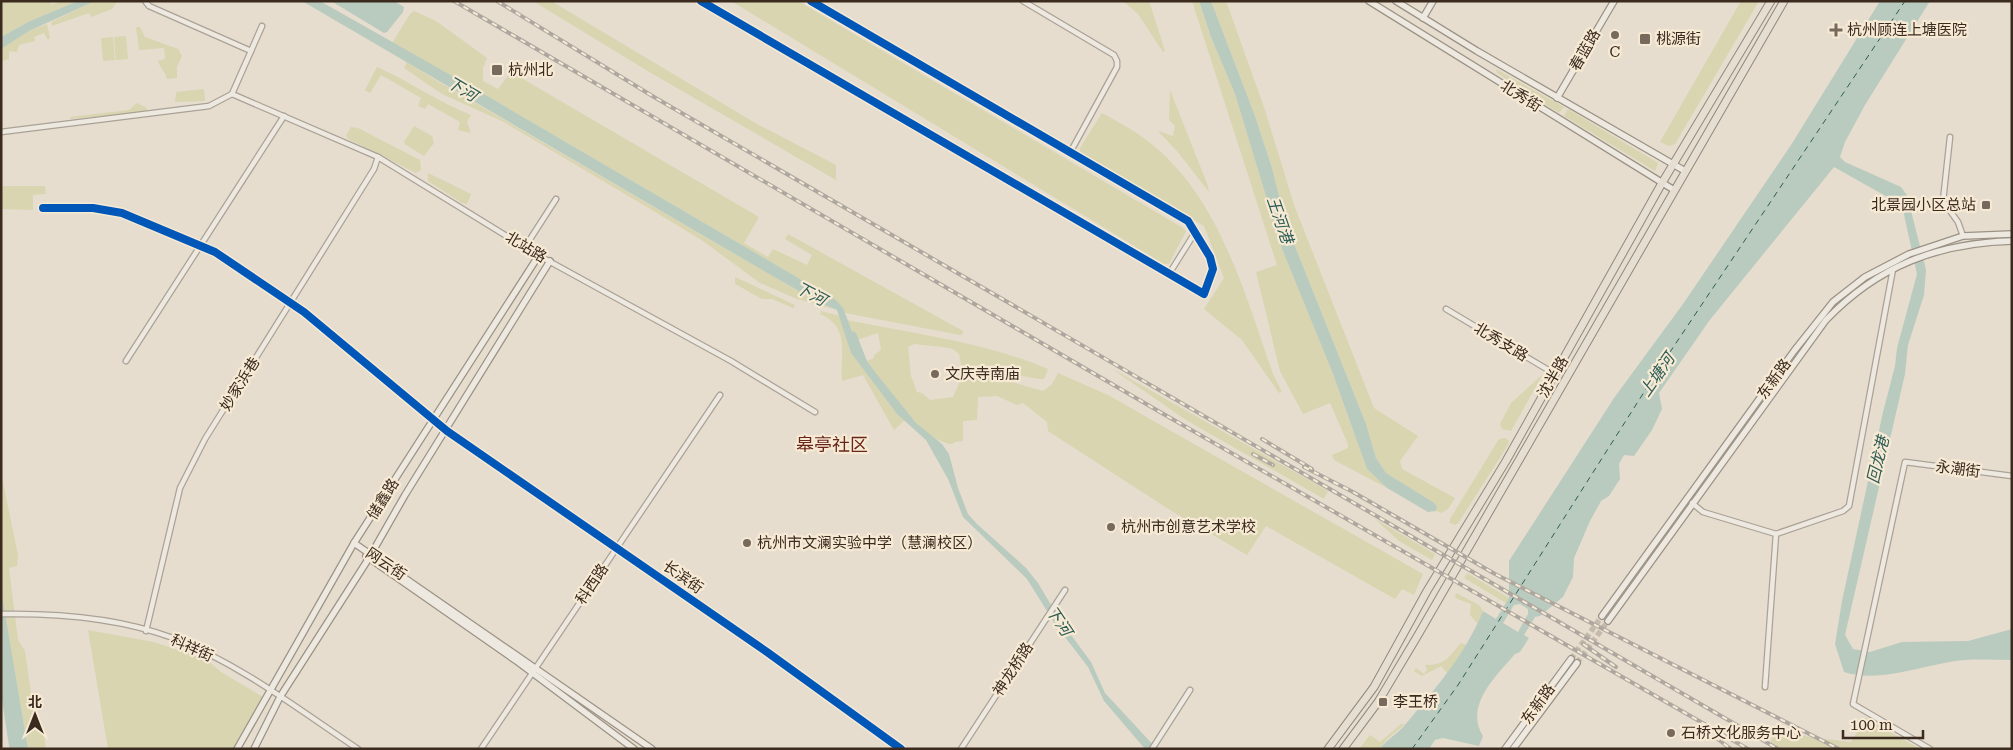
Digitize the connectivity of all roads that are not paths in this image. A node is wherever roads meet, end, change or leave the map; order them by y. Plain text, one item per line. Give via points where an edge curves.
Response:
1 (145, 1) edge
2 (702, 1) edge
3 (811, 1) edge
4 (1023, 1) edge
5 (1369, 1) edge
6 (1396, 1) edge
7 (1433, 1) edge
8 (1614, 1) edge
9 (1771, 1) edge
10 (1784, 1) edge
11 (1424, 18) junction
12 (262, 26) dead end
13 (251, 51) junction
14 (232, 94) junction
15 (1557, 98) junction
16 (284, 116) junction
17 (1, 132) edge
18 (1950, 137) dead end
19 (1071, 151) junction
20 (378, 157) junction
21 (1674, 165) junction
22 (1685, 171) junction
23 (1662, 183) junction
24 (1674, 190) junction
25 (556, 199) dead end
26 (43, 208) dead end
27 (1196, 230) junction
28 (2012, 234) edge
29 (1963, 236) junction
30 (2012, 241) edge
31 (202, 247) junction
32 (525, 247) junction
33 (1925, 251) junction
34 (539, 255) junction
35 (1910, 257) junction
36 (550, 261) junction
37 (1893, 268) junction
38 (1169, 274) junction
39 (290, 303) junction
40 (1446, 309) dead end
41 (126, 361) dead end
42 (1555, 374) junction
43 (720, 395) dead end
44 (815, 412) dead end
45 (433, 420) junction
46 (446, 431) junction
47 (2012, 476) edge
48 (1687, 499) junction
49 (1693, 504) junction
50 (1776, 534) junction
51 (354, 543) junction
52 (616, 548) junction
53 (370, 556) junction
54 (1064, 590) dead end
55 (1, 614) edge
56 (1602, 616) tunnel mouth
57 (1608, 621) tunnel mouth
58 (146, 630) junction
59 (1571, 659) tunnel mouth
60 (1577, 662) tunnel mouth
61 (534, 670) junction
62 (1765, 687) dead end
63 (270, 689) junction
64 (1190, 690) dead end
65 (280, 697) junction
66 (237, 749) edge
67 (254, 749) edge
68 (358, 749) edge
69 (482, 749) edge
70 (634, 749) edge
71 (652, 749) edge
72 (901, 749) edge
73 (961, 749) edge
74 (1152, 749) edge
75 (1328, 749) edge
76 (1343, 749) edge
77 (1505, 749) edge
78 (1513, 749) edge
79 (1930, 749) edge

1 - 13 street via 149,6
2 - 38 street
3 - 19 street
4 - 19 street via 1114,55 1117,60 1117,67
5 - 23 main road, 北秀街
6 - 11 main road, 北秀街
7 - 11 main road
8 - 15 main road, 春蓝路
9 - 21 main road, 沈半路
10 - 22 main road, 沈半路
11 - 15 main road, 北秀街
12 - 13 street
13 - 14 street
14 - 16 street, 北站路
14 - 17 street via 209,106
15 - 21 main road, 北秀街
16 - 20 street, 北站路
16 - 31 street
18 - 29 street via 1943,201 1958,222
19 - 27 street via 1188,220
20 - 32 street, 北站路
20 - 39 street, 妙家浜巷 via 374,169
21 - 22 main road, 北秀街
21 - 23 main road, 沈半路
22 - 24 main road, 沈半路
23 - 24 main road, 北秀街
23 - 42 main road, 沈半路
24 - 76 main road, 沈半路 via 1414,642 1378,702
25 - 32 street
26 - 31 street, 长滨街 via 93,208 122,213
27 - 38 street
27 - 38 street via 1213,269 1204,294
28 - 29 main road, 东新路
29 - 33 main road, 东新路
30 - 33 main road, 东新路 via 1964,244
31 - 39 street, 长滨街 via 216,252
31 - 41 street
32 - 34 street, 北站路
33 - 35 main road, 东新路
34 - 36 street, 北站路
34 - 45 main road, 储鑫路
35 - 37 main road, 东新路
35 - 48 main road, 东新路 via 1865,277 1833,302 1815,322
36 - 44 street, 北站路 via 731,361
36 - 46 main road, 储鑫路
37 - 49 main road, 东新路 via 1858,290 1826,320
37 - 50 street via 1849,506 1843,511
39 - 45 street, 长滨街
39 - 58 street, 妙家浜巷 via 205,439 180,488
40 - 42 street, 北秀支路
42 - 75 main road, 沈半路 via 1374,687
43 - 52 street, 科西路
45 - 46 street, 长滨街
45 - 51 main road, 储鑫路
46 - 52 street, 长滨街
46 - 53 main road, 储鑫路
47 - 79 street, 永潮街 via 1905,462 1852,704
48 - 49 street
48 - 56 main road, 东新路
49 - 50 street via 1704,512
49 - 57 main road, 东新路
50 - 62 street
51 - 53 main road, 网云街
51 - 63 main road, 储鑫路
52 - 61 street, 科西路
52 - 72 street, 长滨街
53 - 61 main road, 网云街
53 - 65 main road, 储鑫路
54 - 73 street, 神龙桥路
55 - 58 street, 科祥街 via 79,617
58 - 63 street, 科祥街 via 202,650
59 - 77 main road, 东新路
60 - 78 main road, 东新路
61 - 69 street, 科西路
61 - 70 main road, 网云街
61 - 71 main road, 网云街
63 - 65 street, 科祥街
63 - 66 main road, 储鑫路
64 - 74 street
65 - 67 main road, 储鑫路
65 - 68 street, 科祥街

